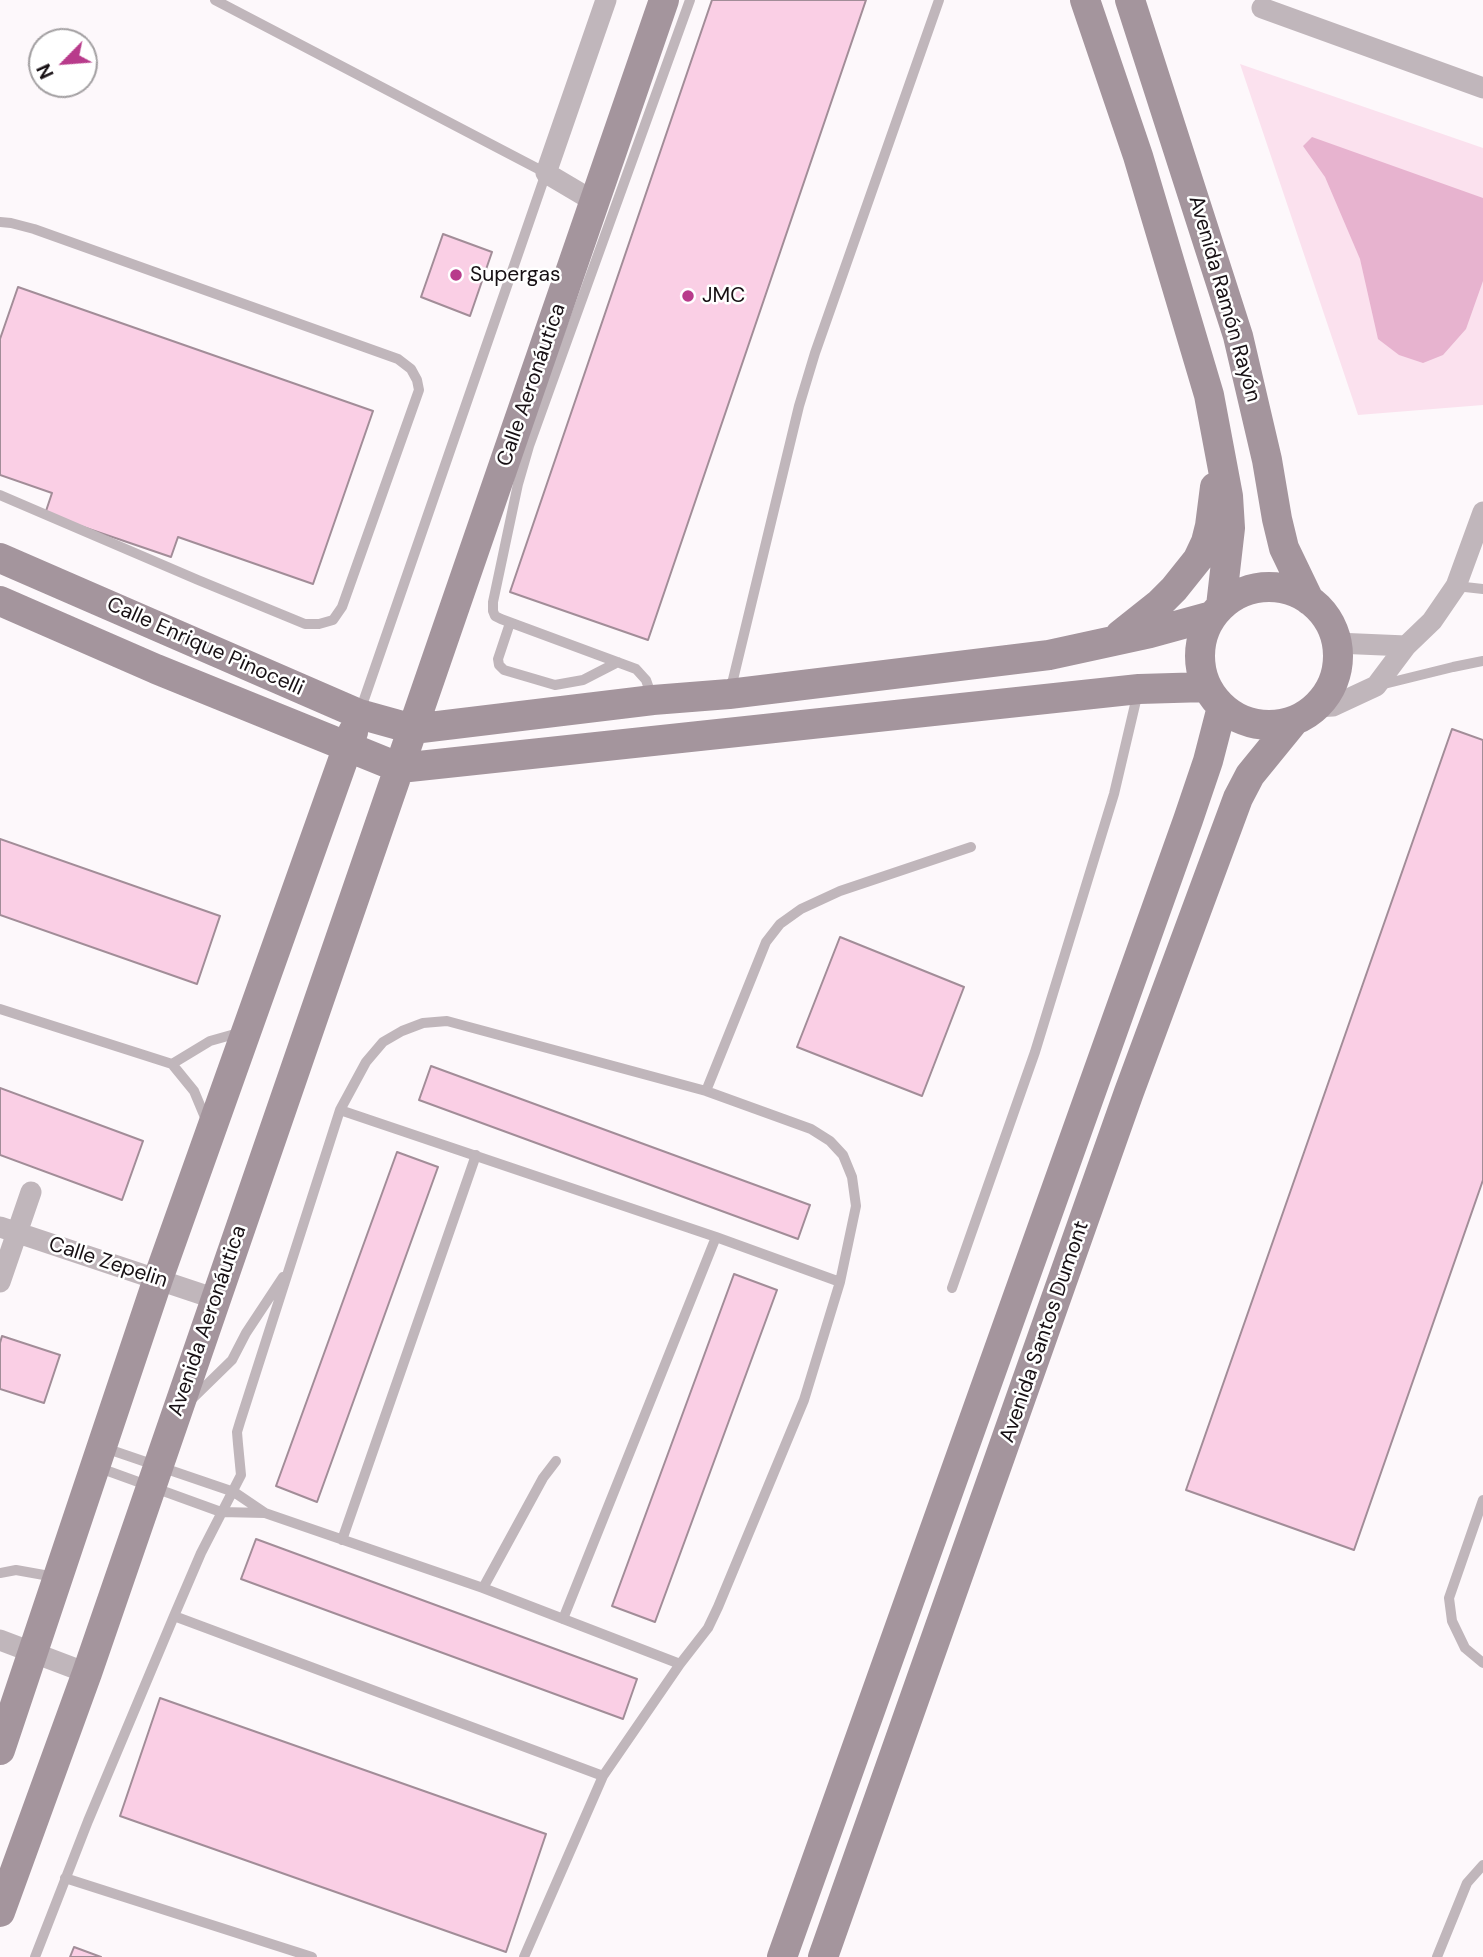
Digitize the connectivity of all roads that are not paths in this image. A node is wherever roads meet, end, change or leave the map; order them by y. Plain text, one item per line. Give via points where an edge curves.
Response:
1 (215, 0) edge
2 (606, 0) edge
3 (664, 0) edge
4 (690, 0) edge
5 (939, 0) edge
6 (1085, 0) edge
7 (1130, 0) edge
8 (1262, 8) dead end
9 (1483, 88) edge
10 (546, 173) junction
11 (595, 202) junction
12 (0, 222) edge
13 (1220, 448) junction
14 (0, 495) edge
15 (1483, 512) edge
16 (0, 558) edge
17 (1456, 586) junction
18 (1483, 589) edge
19 (1309, 600) junction
20 (0, 601) edge
21 (1216, 611) junction
22 (510, 623) junction
23 (1114, 640) junction
24 (1336, 643) junction
25 (1406, 646) junction
26 (618, 662) junction
27 (1483, 662) edge
28 (1376, 686) junction
29 (1139, 689) junction
30 (729, 694) junction
31 (1214, 697) junction
32 (653, 700) junction
33 (359, 714) junction
34 (1305, 714) junction
35 (413, 729) junction
36 (349, 749) junction
37 (400, 768) junction
38 (971, 847) dead end
39 (0, 1009) edge
40 (247, 1031) junction
41 (172, 1064) junction
42 (706, 1091) junction
43 (341, 1110) junction
44 (211, 1133) junction
45 (476, 1155) junction
46 (31, 1192) dead end
47 (8, 1230) edge
48 (716, 1237) junction
49 (290, 1266) junction
50 (158, 1279) junction
51 (0, 1282) edge
52 (840, 1282) junction
53 (953, 1288) dead end
54 (216, 1299) junction
55 (176, 1415) junction
56 (99, 1456) junction
57 (556, 1461) dead end
58 (154, 1476) junction
59 (234, 1492) junction
60 (1483, 1500) edge
61 (221, 1512) junction
62 (265, 1513) junction
63 (342, 1539) junction
64 (0, 1573) edge
65 (58, 1577) junction
66 (483, 1588) junction
67 (174, 1616) junction
68 (563, 1619) junction
69 (0, 1640) edge
70 (33, 1652) junction
71 (1483, 1663) edge
72 (680, 1664) junction
73 (87, 1673) junction
74 (0, 1750) edge
75 (603, 1776) junction
76 (1483, 1865) edge
77 (65, 1878) junction
78 (0, 1912) edge
79 (35, 1957) edge
80 (312, 1957) edge
81 (524, 1957) edge
82 (782, 1957) edge
83 (823, 1957) edge
84 (1437, 1957) edge

1 - 10 lane
2 - 10 street
3 - 11 main road, Calle Aeronáutica
4 - 22 lane via 523,465 493,602 495,616
5 - 30 lane via 815,352
6 - 13 main road, Avenida Ramón Rayón via 1188,319
7 - 19 main road, Avenida Ramón Rayón via 1238,336 1284,548
8 - 9 street
10 - 11 street
10 - 33 lane
11 - 35 main road, Calle Aeronáutica
12 - 14 lane via 34,229 398,359 411,369 419,390 342,607 333,620 319,624 305,624
13 - 21 main road, Avenida Ramón Rayón via 1230,528
13 - 23 main road via 1210,526 1198,559 1159,604
15 - 17 street
16 - 33 main road, Calle Enrique Pinocelli
17 - 18 lane
17 - 25 street via 1433,621
19 - 21 main road via 1273,587 1254,589 1236,595
19 - 24 main road via 1321,612
20 - 36 main road, Calle Enrique Pinocelli
21 - 23 main road
21 - 31 main road via 1202,639 1200,664
22 - 26 lane
22 - 26 lane via 498,659 504,670 555,685 583,680
23 - 30 main road via 1049,655
24 - 25 street
24 - 34 main road via 1336,670 1329,690
25 - 28 street
26 - 32 lane via 642,674
27 - 28 lane
28 - 34 street
29 - 31 main road
29 - 37 main road
29 - 53 lane via 1114,794 1035,1052
30 - 32 main road
31 - 34 main road via 1244,721 1269,726
31 - 82 main road, Avenida Santos Dumont via 1208,761 1184,833
32 - 35 main road
33 - 35 main road, Calle Enrique Pinocelli
33 - 36 main road
34 - 83 main road, Avenida Santos Dumont via 1250,775 1238,797
35 - 37 main road, Avenida Aeronáutica
36 - 37 main road, Calle Enrique Pinocelli
36 - 40 main road
37 - 54 main road, Avenida Aeronáutica
38 - 42 lane via 839,891 780,924 766,942
39 - 41 lane
40 - 41 lane via 210,1041
40 - 44 main road
41 - 44 lane via 194,1091
42 - 43 lane via 447,1021 423,1023 383,1042 366,1062
42 - 52 lane via 811,1129 843,1155 856,1206
43 - 45 lane
43 - 49 lane
44 - 50 main road
45 - 48 lane
45 - 63 lane
46 - 47 street
47 - 50 street, Calle Zepelin
47 - 51 street
48 - 52 lane
48 - 68 lane
49 - 55 lane via 232,1360
49 - 59 lane via 237,1432 241,1475
50 - 54 street, Calle Zepelin
50 - 56 main road
52 - 72 lane via 804,1400 718,1608
54 - 55 main road, Avenida Aeronáutica
55 - 58 main road, Avenida Aeronáutica
56 - 58 lane
56 - 58 lane
56 - 65 main road
57 - 66 lane
58 - 59 lane
58 - 61 lane
58 - 73 main road, Avenida Aeronáutica
59 - 61 lane
59 - 62 lane
60 - 71 lane via 1450,1598 1452,1621 1465,1647
61 - 62 lane
61 - 67 lane
62 - 63 lane
63 - 66 lane
64 - 65 lane via 16,1570
65 - 70 main road
66 - 68 lane
67 - 75 lane
67 - 77 lane
68 - 72 lane
69 - 70 street
70 - 73 street
70 - 74 main road
72 - 75 lane
73 - 78 main road, Avenida Aeronáutica
75 - 81 lane
76 - 84 lane via 1467,1884
77 - 79 lane
77 - 80 lane

